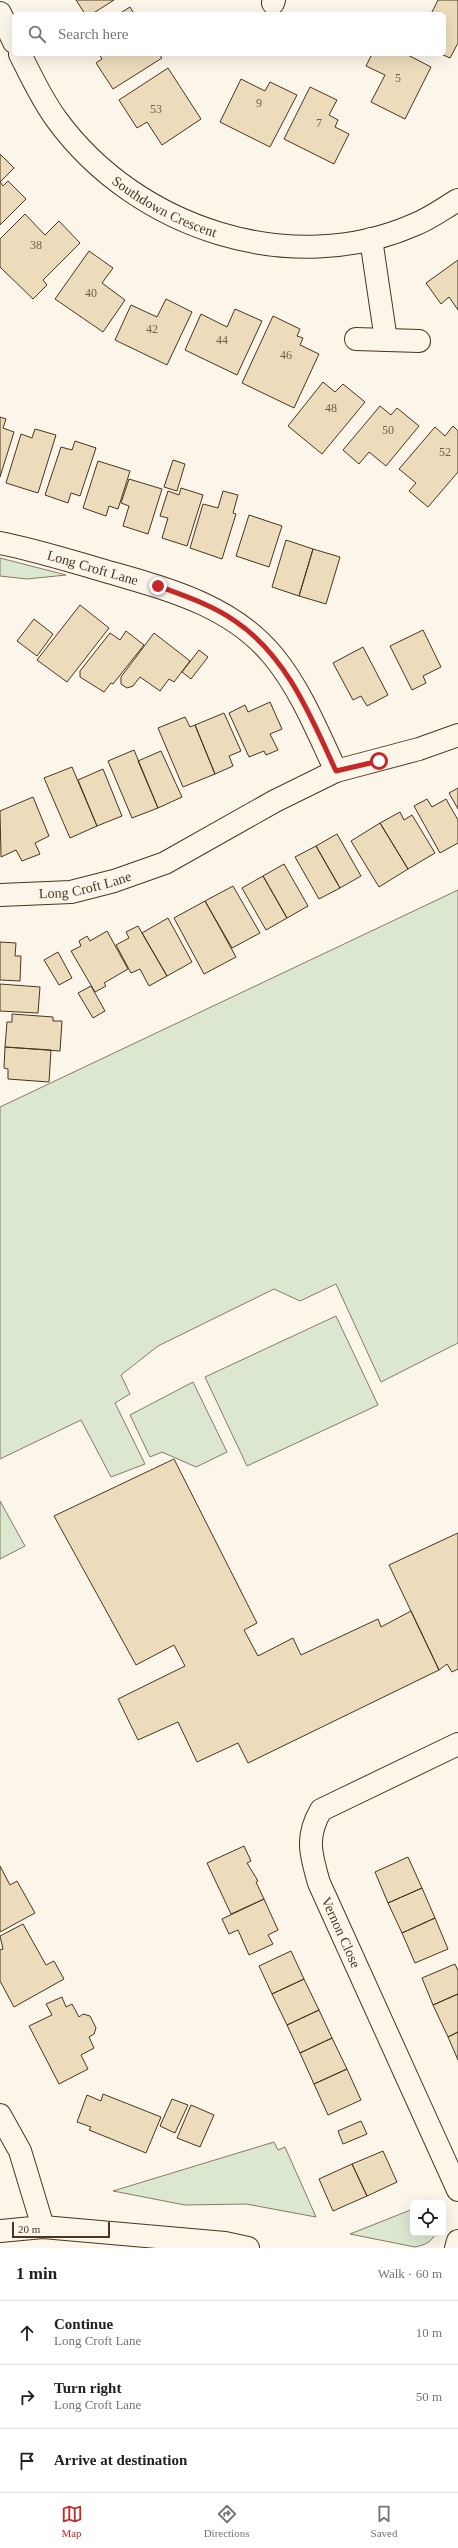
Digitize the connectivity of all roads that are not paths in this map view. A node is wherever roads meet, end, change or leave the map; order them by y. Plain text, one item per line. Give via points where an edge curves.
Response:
1 (0, 13) edge
2 (11, 44) edge
3 (18, 56) edge
4 (458, 200) edge
5 (371, 239) junction
6 (356, 339) dead end
7 (386, 340) junction
8 (420, 341) dead end
9 (0, 543) edge
10 (458, 735) edge
11 (336, 771) junction
12 (0, 895) edge
13 (458, 1744) edge
14 (0, 2115) edge
15 (458, 2190) edge
16 (43, 2227) junction
17 (0, 2231) edge
18 (458, 2241) edge
19 (248, 2248) edge
20 (456, 2248) edge

1 - 2 street, Southdown Crescent
3 - 5 street, Southdown Crescent via 56,120 81,147 107,173 166,213 209,232 256,244 323,246
4 - 5 street, Southdown Crescent via 417,224
5 - 7 street
6 - 7 street
7 - 8 street
9 - 11 street, Long Croft Lane via 158,586 189,597 235,621 269,652 289,678
10 - 11 street, Long Croft Lane via 419,750
11 - 12 street, Long Croft Lane via 275,801 165,863 114,881 71,892
13 - 15 street, Vernon Close via 321,1810 314,1823 310,1840 319,1883
14 - 16 street via 20,2151
16 - 17 street
16 - 19 street via 225,2243
18 - 20 street

